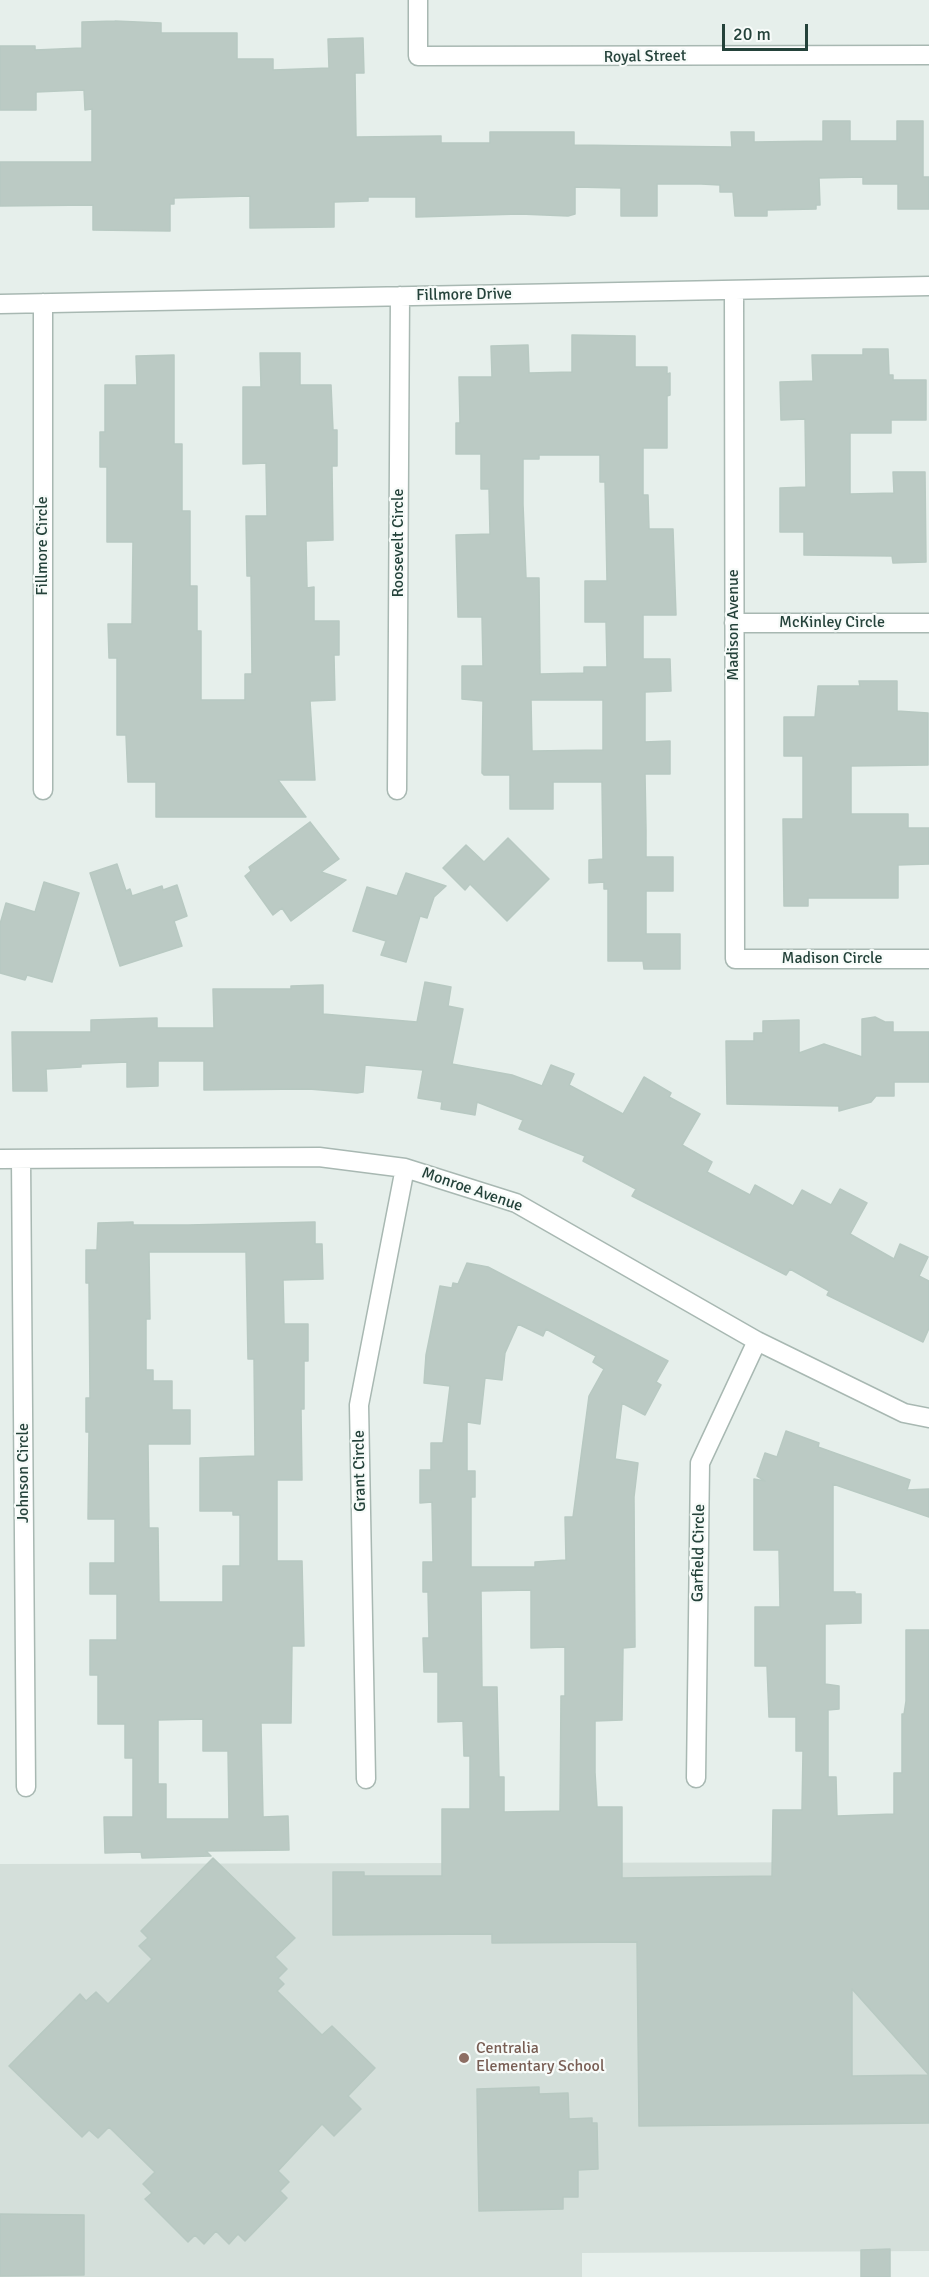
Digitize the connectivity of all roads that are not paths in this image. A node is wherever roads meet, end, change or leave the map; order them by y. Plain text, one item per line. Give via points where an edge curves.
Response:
1 (418, 0) edge
2 (929, 55) edge
3 (929, 286) edge
4 (734, 290) junction
5 (400, 296) junction
6 (43, 303) junction
7 (0, 304) edge
8 (734, 623) junction
9 (929, 623) edge
10 (43, 790) dead end
11 (397, 790) dead end
12 (735, 959) joint
13 (929, 959) edge
14 (21, 1159) junction
15 (0, 1160) edge
16 (405, 1168) junction
17 (757, 1341) junction
18 (929, 1418) edge
19 (696, 1778) dead end
20 (366, 1779) dead end
21 (26, 1787) dead end

1 - 2 street, Royal Street via 418,57
3 - 4 street, Fillmore Drive
4 - 5 street, Fillmore Drive
4 - 8 street, Madison Avenue
5 - 6 street, Fillmore Drive
5 - 11 street, Roosevelt Circle
6 - 7 street, Fillmore Drive
6 - 10 street, Fillmore Circle
8 - 9 street, McKinley Circle
8 - 12 street, Madison Avenue
12 - 13 street, Madison Circle
14 - 15 street, Monroe Avenue
14 - 16 street, Monroe Avenue via 319,1157
14 - 21 street, Johnson Circle
16 - 17 street, Monroe Avenue via 516,1203
16 - 20 street, Grant Circle via 358,1405
17 - 18 street, Monroe Avenue via 904,1413
17 - 19 street, Garfield Circle via 700,1463

